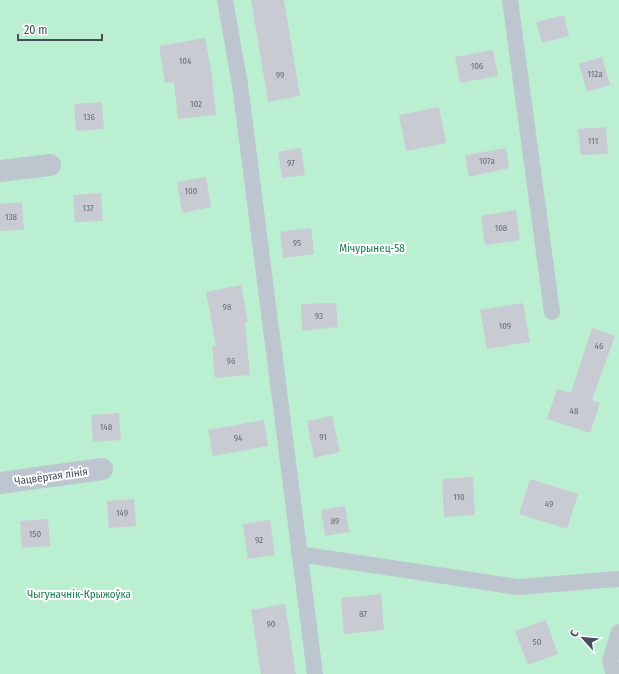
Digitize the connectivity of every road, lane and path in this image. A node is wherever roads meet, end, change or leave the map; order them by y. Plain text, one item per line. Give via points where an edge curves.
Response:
1 (225, 0) edge
2 (510, 0) edge
3 (50, 165) dead end
4 (0, 171) edge
5 (552, 312) dead end
6 (102, 469) dead end
7 (0, 483) edge
8 (299, 554) junction
9 (619, 579) edge
10 (619, 632) edge
11 (315, 674) edge
12 (614, 674) edge

1 - 8 lane via 240,85
2 - 5 lane
3 - 4 street
6 - 7 street, Чацвёртая лінія
8 - 9 lane via 518,587
8 - 11 lane
10 - 12 lane via 610,661

